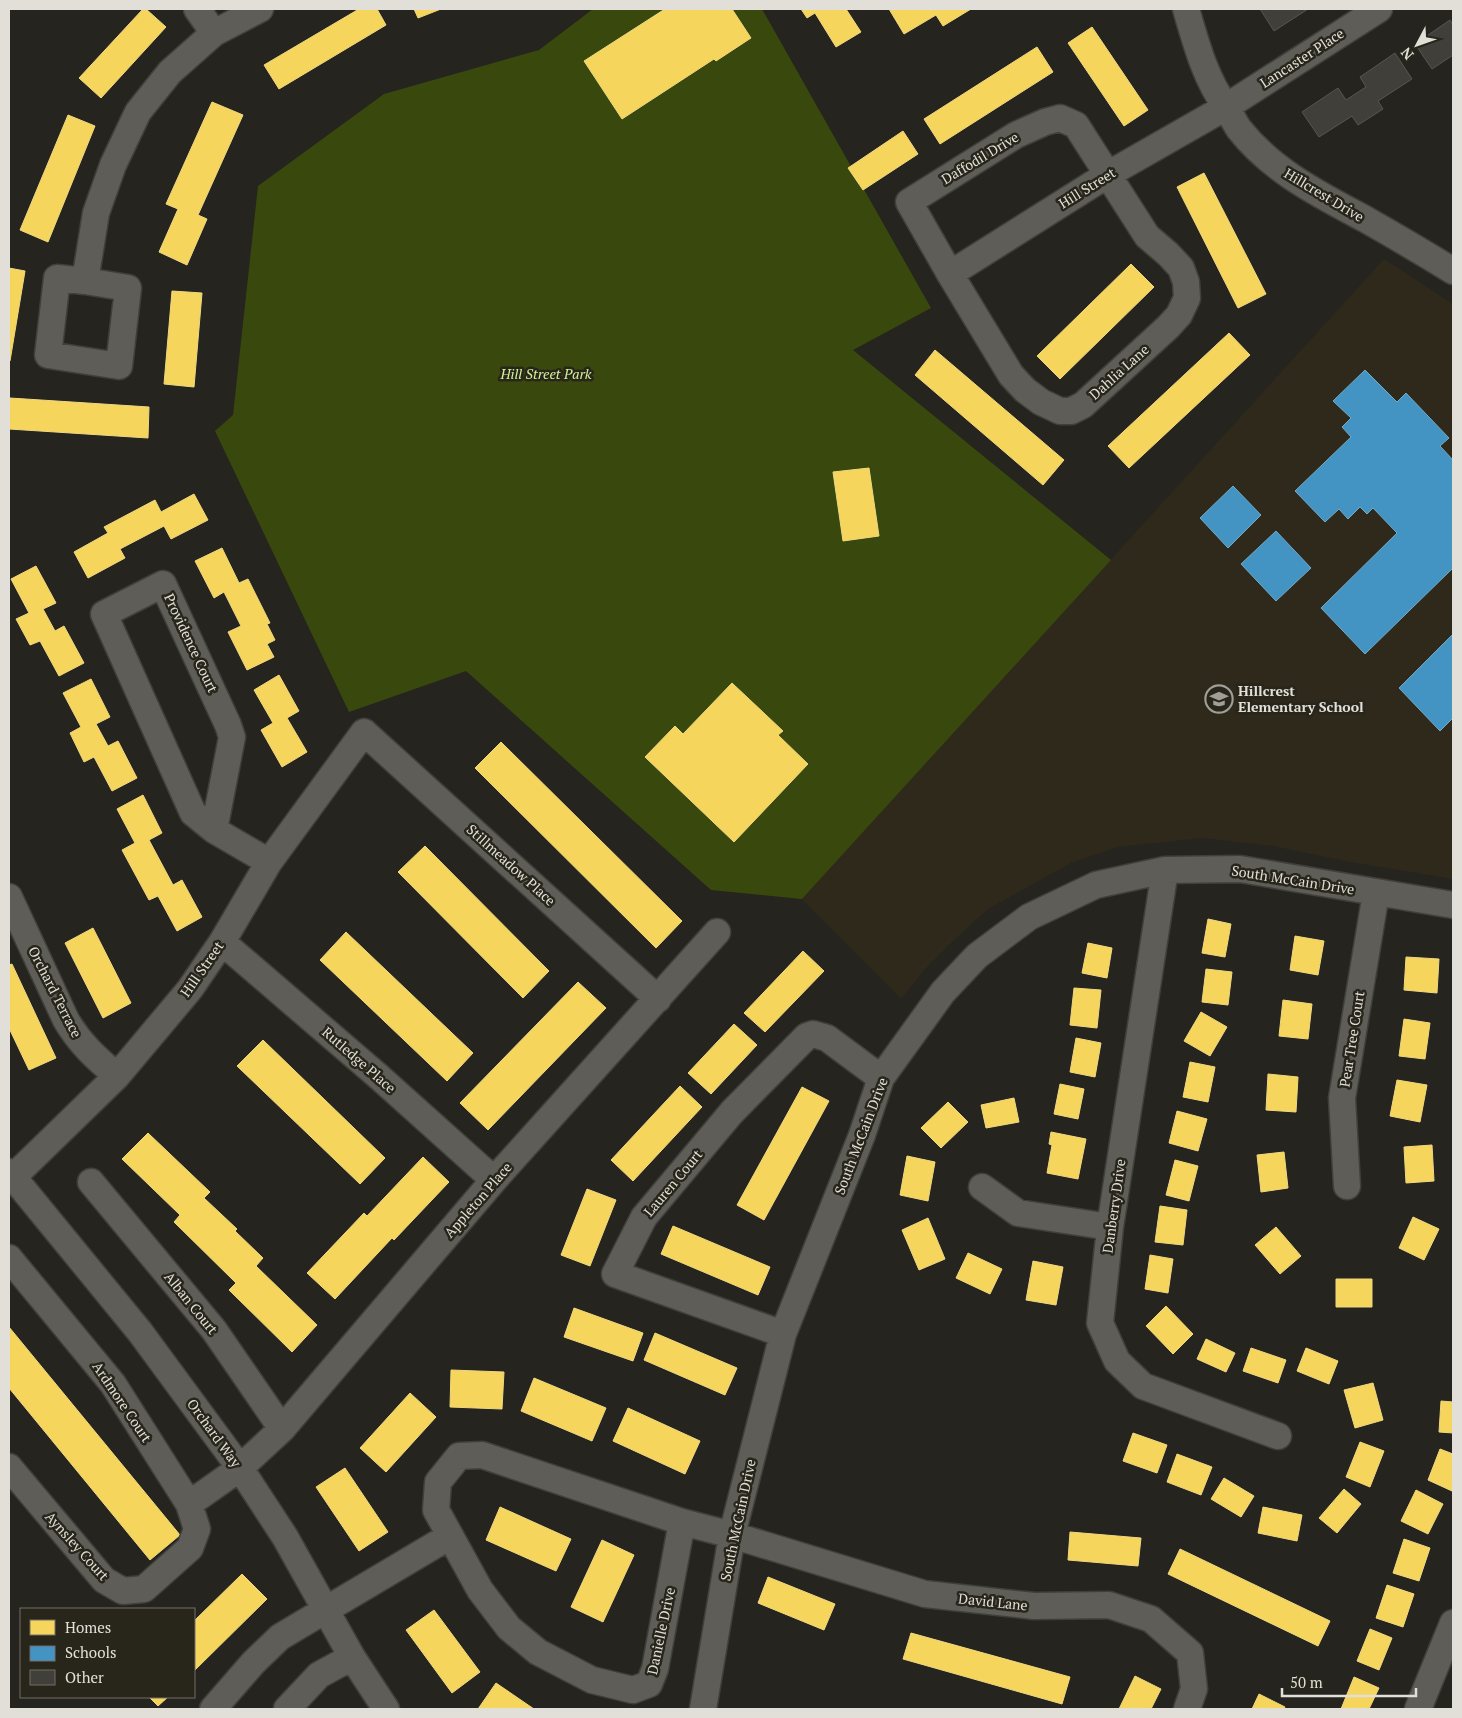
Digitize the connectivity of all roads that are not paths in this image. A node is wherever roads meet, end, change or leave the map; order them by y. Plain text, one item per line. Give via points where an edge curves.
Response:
1 (197, 9) edge
2 (260, 9) edge
3 (1186, 9) edge
4 (1379, 9) edge
5 (214, 33) junction
6 (1226, 107) junction
7 (1107, 175) junction
8 (1453, 271) edge
9 (950, 274) junction
10 (85, 281) dead end
11 (364, 732) joint
12 (214, 830) junction
13 (269, 862) junction
14 (1164, 870) junction
15 (1376, 893) junction
16 (9, 896) edge
17 (1453, 905) edge
18 (717, 932) dead end
19 (222, 942) junction
20 (658, 999) junction
21 (117, 1076) junction
22 (881, 1078) junction
23 (10, 1177) edge
24 (494, 1180) junction
25 (91, 1182) dead end
26 (1347, 1186) dead end
27 (982, 1187) dead end
28 (1110, 1227) junction
29 (9, 1258) edge
30 (783, 1334) junction
31 (282, 1429) junction
32 (1278, 1436) dead end
33 (9, 1467) edge
34 (240, 1468) junction
35 (189, 1504) junction
36 (682, 1522) junction
37 (732, 1535) junction
38 (450, 1536) junction
39 (324, 1609) junction
40 (1453, 1623) edge
41 (352, 1657) junction
42 (213, 1709) edge
43 (287, 1709) edge
44 (386, 1709) edge
45 (703, 1709) edge
46 (1187, 1709) edge
47 (1418, 1709) edge

1 - 5 street
2 - 5 street
3 - 6 street, Hillcrest Drive via 1207,75
4 - 6 street, Lancaster Place
5 - 10 street via 170,72 138,112 113,165 96,213
6 - 7 street, Hill Street
6 - 8 street, Hillcrest Drive via 1239,129 1281,170
7 - 9 street, Hill Street
7 - 9 street, Daffodil Drive via 1076,125 1060,118 1016,135 909,202
7 - 9 street, Dahlia Lane via 1147,236 1180,268 1186,282 1187,298 1179,315 1168,327 1083,405 1072,411 1060,411 1040,402 1025,390 1011,375
11 - 13 street, Hill Street
11 - 20 street, Stillmeadow Place
12 - 12 street, Providence Court via 193,813 104,614 164,584 232,738
12 - 13 street, Providence Court
13 - 19 street, Hill Street
14 - 15 street, South McCain Drive via 1240,869
14 - 22 street, South McCain Drive via 1096,884 1029,917 977,956 943,992
14 - 28 street, Danberry Drive
15 - 17 street, South McCain Drive
15 - 26 street, Pear Tree Court via 1342,1098
16 - 21 street, Orchard Terrace via 75,1035
18 - 20 street, Appleton Place
19 - 21 street, Hill Street via 190,989
19 - 24 street, Rutledge Place
20 - 24 street, Appleton Place
21 - 23 street, Hill Street
22 - 30 street, South McCain Drive
22 - 30 street, Lauren Court via 827,1038 813,1034 807,1036 732,1112 644,1217 615,1274
23 - 34 street, Orchard Way via 140,1332
24 - 31 street, Appleton Place
25 - 31 street, Alban Court via 214,1330
27 - 28 street via 1018,1213
28 - 32 street, Danberry Drive via 1100,1323 1117,1361 1142,1386
29 - 35 street, Ardmore Court via 113,1384
30 - 37 street, South McCain Drive
31 - 34 street, Appleton Place
33 - 35 street, Aynsley Court via 104,1580 123,1591 144,1589 190,1548 197,1529
34 - 35 street
34 - 39 street, Orchard Way via 285,1537
36 - 37 street, Danielle Drive
36 - 38 street, Danielle Drive via 482,1454 459,1456 438,1482 436,1510
36 - 38 street, Danielle Drive via 655,1669 649,1684 633,1690 592,1680 538,1652 509,1628 480,1590
37 - 45 street, South McCain Drive
37 - 46 street, David Lane via 924,1594 1034,1606 1108,1605 1151,1619 1190,1652 1194,1689
38 - 39 street
39 - 41 street, Orchard Way
39 - 42 street via 280,1636
40 - 47 street
41 - 43 street via 319,1675
41 - 44 street, Orchard Way

